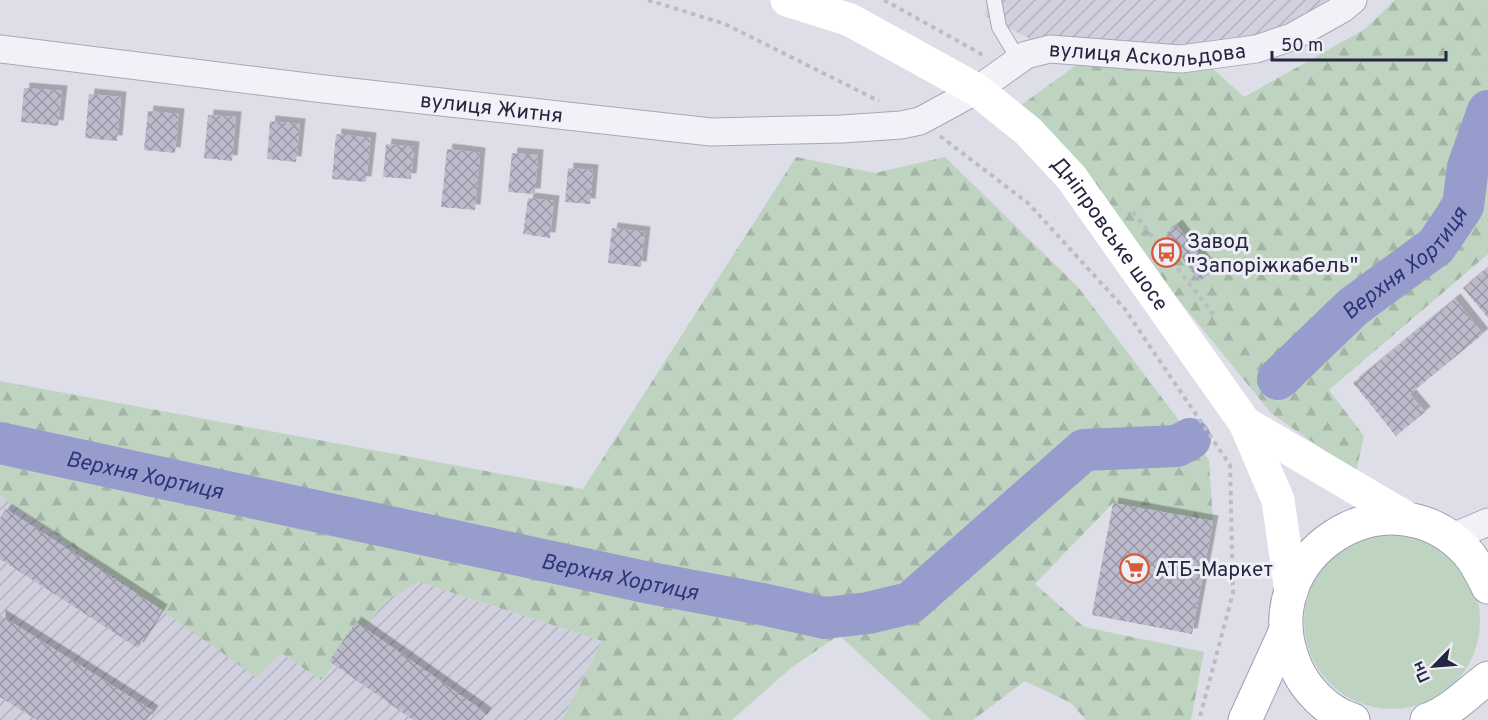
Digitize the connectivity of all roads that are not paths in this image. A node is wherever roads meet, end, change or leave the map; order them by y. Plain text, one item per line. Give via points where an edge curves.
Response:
1 (787, 0) edge
2 (994, 0) edge
3 (1353, 0) edge
4 (0, 49) edge
5 (1019, 60) junction
6 (977, 90) junction
7 (1245, 423) junction
8 (1410, 520) junction
9 (1488, 522) edge
10 (1450, 537) junction
11 (1488, 562) edge
12 (1488, 587) edge
13 (1290, 591) junction
14 (1286, 630) junction
15 (1488, 658) edge
16 (1479, 684) edge
17 (1245, 720) edge
18 (1353, 720) edge
19 (1427, 720) edge

1 - 6 street, Дніпровське шосе via 850,20
2 - 5 lane via 999,27
3 - 5 street, вулиця Аскольдова via 1292,37 1256,49 1181,59 1050,49
4 - 6 street, вулиця Житня via 711,132 901,125 920,121
5 - 6 street, вулиця Аскольдова
6 - 7 street, Дніпровське шосе via 1028,131 1071,177
7 - 8 street
7 - 13 street, Дніпровське шосе via 1278,500
8 - 10 street
8 - 13 street via 1367,521 1328,539 1312,554
9 - 10 street
10 - 11 street
10 - 12 street via 1479,569
13 - 14 street
14 - 17 street
14 - 18 street via 1290,653 1312,692
15 - 16 street
16 - 19 street via 1454,706

